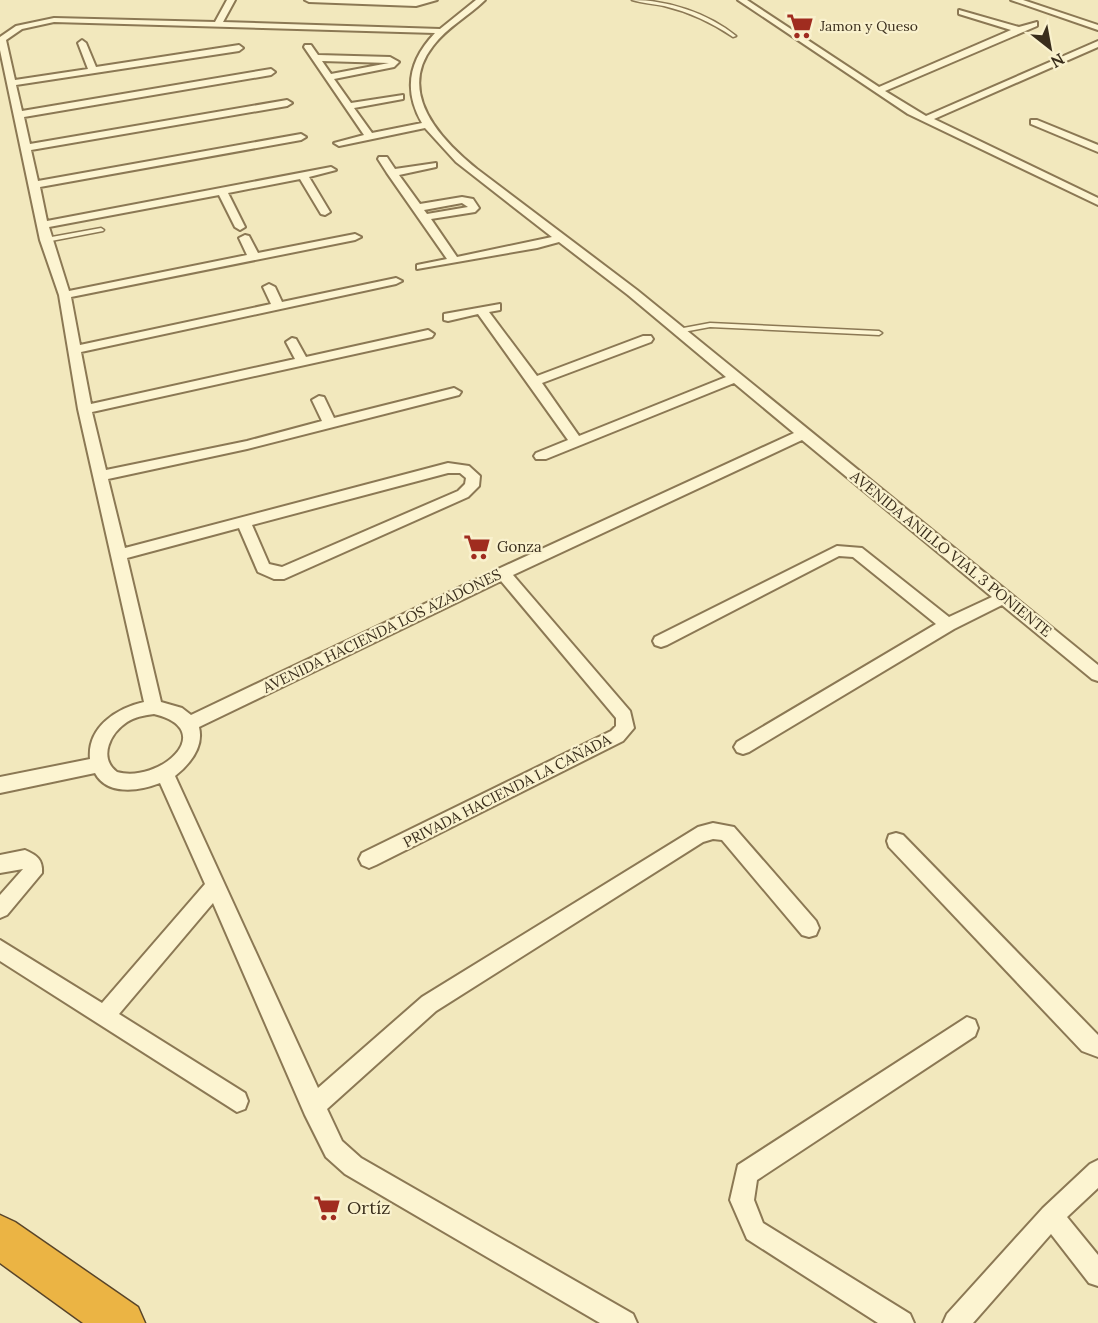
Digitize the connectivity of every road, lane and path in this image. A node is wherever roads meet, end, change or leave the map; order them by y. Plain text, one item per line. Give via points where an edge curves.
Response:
1 (231, 0) edge
2 (309, 0) edge
3 (433, 0) edge
4 (481, 0) edge
5 (634, 0) edge
6 (742, 0) edge
7 (1015, 0) edge
8 (962, 12) dead end
9 (1034, 24) dead end
10 (218, 25) junction
11 (1098, 28) edge
12 (1019, 30) junction
13 (440, 31) junction
14 (734, 36) dead end
15 (82, 43) dead end
16 (1098, 44) edge
17 (308, 47) dead end
18 (238, 48) dead end
19 (316, 58) junction
20 (93, 70) junction
21 (271, 72) dead end
22 (173, 76) dead end
23 (329, 77) junction
24 (11, 83) junction
25 (180, 88) junction
26 (878, 91) junction
27 (400, 97) dead end
28 (287, 103) dead end
29 (348, 106) junction
30 (187, 107) dead end
31 (18, 115) junction
32 (194, 119) junction
33 (927, 119) junction
34 (1034, 122) dead end
35 (429, 124) junction
36 (301, 137) dead end
37 (370, 137) junction
38 (339, 143) dead end
39 (25, 148) junction
40 (1098, 148) edge
41 (383, 159) dead end
42 (432, 165) dead end
43 (331, 170) dead end
44 (392, 173) junction
45 (303, 176) junction
46 (33, 185) junction
47 (222, 191) junction
48 (1098, 202) edge
49 (325, 212) dead end
50 (43, 225) junction
51 (101, 230) dead end
52 (355, 237) dead end
53 (560, 238) junction
54 (46, 240) junction
55 (254, 257) junction
56 (453, 259) junction
57 (421, 267) dead end
58 (396, 281) dead end
59 (269, 287) dead end
60 (65, 295) junction
61 (278, 307) junction
62 (496, 307) dead end
63 (481, 310) junction
64 (448, 317) dead end
65 (678, 331) junction
66 (879, 333) dead end
67 (428, 334) dead end
68 (647, 339) dead end
69 (292, 342) dead end
70 (73, 350) junction
71 (303, 363) junction
72 (735, 378) junction
73 (534, 381) junction
74 (454, 392) dead end
75 (319, 400) dead end
76 (86, 409) junction
77 (330, 423) junction
78 (804, 434) junction
79 (576, 442) junction
80 (541, 456) dead end
81 (100, 476) junction
82 (244, 523) junction
83 (119, 555) junction
84 (503, 573) junction
85 (1003, 598) junction
86 (948, 625) junction
87 (661, 641) dead end
88 (1098, 674) edge
89 (154, 707) junction
90 (190, 723) junction
91 (742, 747) dead end
92 (99, 765) junction
93 (165, 775) junction
94 (0, 785) edge
95 (896, 841) dead end
96 (369, 859) dead end
97 (0, 864) edge
98 (216, 885) junction
99 (0, 909) edge
100 (809, 928) dead end
101 (0, 950) edge
102 (104, 1016) junction
103 (967, 1028) dead end
104 (1098, 1046) edge
105 (237, 1101) dead end
106 (313, 1107) junction
107 (1098, 1172) edge
108 (1051, 1216) junction
109 (0, 1237) edge
110 (1098, 1274) edge
111 (122, 1323) edge
112 (624, 1323) edge
113 (901, 1323) edge
114 (956, 1323) edge

1 - 10 street
2 - 3 street via 417,4
4 - 13 street, AVENIDA ANILLO VIAL 3 PONIENTE
5 - 14 lane via 689,10 716,22
6 - 26 street
7 - 11 street
8 - 12 street
9 - 12 street
10 - 13 street
10 - 24 street via 54,20 21,26 2,40
12 - 26 street
13 - 35 street, AVENIDA ANILLO VIAL 3 PONIENTE via 420,56 414,80 417,105
15 - 20 street
16 - 33 street
17 - 19 street
18 - 20 street
19 - 23 street
19 - 23 street via 395,62
20 - 24 street
21 - 25 street
22 - 25 street
23 - 29 street
24 - 31 street
25 - 31 street
26 - 33 street
27 - 29 street
28 - 32 street
29 - 37 street
30 - 32 street
31 - 39 street
32 - 39 street
33 - 48 street
34 - 40 street
35 - 37 street
35 - 53 street, AVENIDA ANILLO VIAL 3 PONIENTE via 443,144
36 - 46 street
37 - 38 street
39 - 46 street
41 - 44 street
42 - 44 street
43 - 45 street
44 - 56 street
45 - 47 street
45 - 49 street
46 - 50 street
47 - 50 street
47 - 55 street
50 - 54 street
51 - 54 lane
52 - 55 street
53 - 56 street
53 - 65 street, AVENIDA ANILLO VIAL 3 PONIENTE
54 - 60 street
55 - 60 street
56 - 57 street
58 - 61 street
59 - 61 street
60 - 70 street
61 - 70 street
62 - 63 street
63 - 64 street
63 - 73 street
65 - 66 lane via 710,325
65 - 72 street, AVENIDA ANILLO VIAL 3 PONIENTE
67 - 71 street
68 - 73 street
69 - 71 street
70 - 76 street
71 - 76 street
72 - 78 street, AVENIDA ANILLO VIAL 3 PONIENTE
72 - 79 street
73 - 79 street
74 - 77 street
75 - 77 street
76 - 81 street
77 - 81 street
78 - 84 street, AVENIDA HACIENDA LOS AZADONES
78 - 85 street, AVENIDA ANILLO VIAL 3 PONIENTE
79 - 80 street
81 - 83 street
82 - 82 street via 263,568 284,573 463,494 472,486 473,476 464,469 448,468
82 - 83 street
83 - 89 street
84 - 90 street, AVENIDA HACIENDA LOS AZADONES
84 - 96 street, PRIVADA HACIENDA LA CAÑADA via 624,716 625,728 617,736
85 - 86 street
85 - 88 street, AVENIDA ANILLO VIAL 3 PONIENTE
86 - 87 street via 857,552 837,551
86 - 91 street
89 - 90 street via 169,708
89 - 92 street via 120,718 108,729 99,741
90 - 93 street via 193,738 189,752
92 - 93 street via 106,775 119,782 142,783
92 - 94 street
93 - 98 street
95 - 104 street via 1090,1043
97 - 99 street via 25,859 33,865 32,873
98 - 102 street
98 - 106 street
100 - 106 street via 727,833 698,835 429,1004
101 - 102 street
102 - 105 street
103 - 113 street via 746,1173 742,1200 755,1230
106 - 112 street via 334,1149 353,1166
107 - 108 street
108 - 110 street
108 - 114 street
109 - 111 highway

